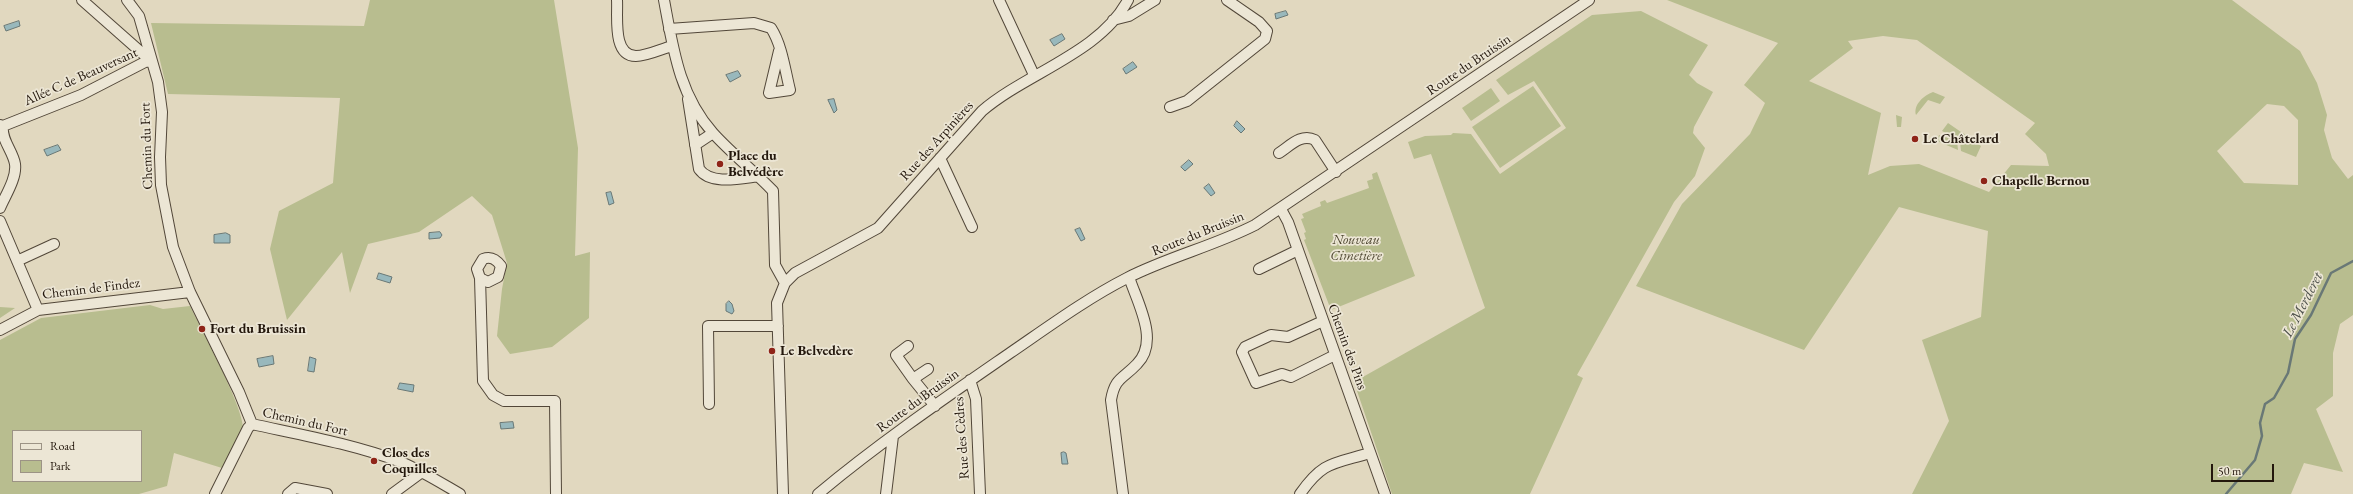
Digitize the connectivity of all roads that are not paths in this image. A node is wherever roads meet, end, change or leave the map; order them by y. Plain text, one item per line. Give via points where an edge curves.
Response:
1 (82, 0) edge
2 (127, 0) edge
3 (617, 0) edge
4 (664, 0) edge
5 (999, 0) edge
6 (1128, 0) edge
7 (1155, 0) edge
8 (1227, 0) edge
9 (1589, 0) edge
10 (1113, 20) junction
11 (669, 29) junction
12 (672, 46) junction
13 (779, 51) dead end
14 (152, 62) junction
15 (1034, 75) junction
16 (687, 95) junction
17 (1170, 107) dead end
18 (1, 126) edge
19 (713, 133) junction
20 (695, 144) junction
21 (1279, 153) dead end
22 (940, 158) junction
23 (1336, 172) junction
24 (760, 176) junction
25 (0, 208) edge
26 (1281, 210) junction
27 (0, 221) edge
28 (972, 227) dead end
29 (2, 233) edge
30 (54, 244) dead end
31 (1298, 250) junction
32 (17, 261) junction
33 (1259, 269) dead end
34 (1129, 277) junction
35 (480, 278) dead end
36 (785, 283) junction
37 (190, 292) junction
38 (38, 310) junction
39 (1323, 321) junction
40 (778, 326) junction
41 (0, 330) edge
42 (908, 346) dead end
43 (1335, 355) junction
44 (928, 368) dead end
45 (913, 378) junction
46 (970, 380) junction
47 (709, 404) dead end
48 (935, 406) junction
49 (252, 424) junction
50 (893, 436) junction
51 (1370, 453) junction
52 (422, 472) junction
53 (215, 494) edge
54 (288, 494) edge
55 (327, 494) edge
56 (392, 494) edge
57 (460, 494) edge
58 (556, 494) edge
59 (783, 494) edge
60 (818, 494) edge
61 (886, 494) edge
62 (980, 494) edge
63 (1123, 494) edge
64 (1300, 494) edge
65 (1385, 494) edge

1 - 14 street
2 - 14 street, Chemin du Fort via 139,16
3 - 12 street via 618,39 620,47 627,53 636,56
4 - 11 street
5 - 15 street
6 - 10 street, Rue des Arpinières
7 - 10 street, Rue des Arpinières via 1129,16
8 - 17 street via 1259,22 1266,31 1265,39 1187,100
9 - 23 street, Route du Bruissin
10 - 15 street, Rue des Arpinières via 1083,47
11 - 12 street
11 - 13 street via 760,24 771,28
12 - 16 street
14 - 18 street, Allée C de Beauversant via 145,62 81,95
14 - 37 street, Chemin du Fort via 162,112 161,185 173,247
15 - 22 street, Rue des Arpinières via 982,111
16 - 19 street
16 - 20 street
18 - 25 street via 15,162 15,171
19 - 20 street
19 - 24 street
20 - 24 street via 699,169 708,178
21 - 23 street via 1302,137 1309,137 1315,140
22 - 28 street
22 - 36 street, Rue des Arpinières via 878,228 795,273
23 - 26 street, Route du Bruissin
24 - 36 street via 773,191 775,265
26 - 31 street, Chemin des Pins
26 - 34 street, Route du Bruissin via 1229,238
27 - 29 street
29 - 32 street
30 - 32 street
31 - 33 street
31 - 39 street, Chemin des Pins
32 - 38 street
34 - 46 street, Route du Bruissin via 1092,297
34 - 63 street via 1148,337 1146,349 1138,364 1113,387 1111,400
35 - 58 street via 483,381 493,395 504,401 555,401
36 - 40 street via 777,303
37 - 38 street, Chemin de Findez
37 - 49 street, Chemin du Fort via 236,385
38 - 41 street, Chemin de Findez
39 - 43 street, Chemin des Pins
39 - 43 street via 1288,337 1271,335 1245,347 1242,352 1256,383 1282,374 1291,377
40 - 47 street via 708,326
40 - 59 street
42 - 45 street via 896,355
43 - 51 street, Chemin des Pins
44 - 45 street
45 - 48 street
46 - 48 street, Route du Bruissin
46 - 62 street, Rue des Cèdres via 976,400
48 - 50 street, Route du Bruissin
49 - 52 street, Chemin du Fort via 330,441 400,462
49 - 53 street
50 - 60 street, Route du Bruissin
50 - 61 street
51 - 64 street via 1325,466
51 - 65 street, Chemin des Pins
52 - 56 street
52 - 57 street, Chemin du Fort
54 - 55 street via 295,488

